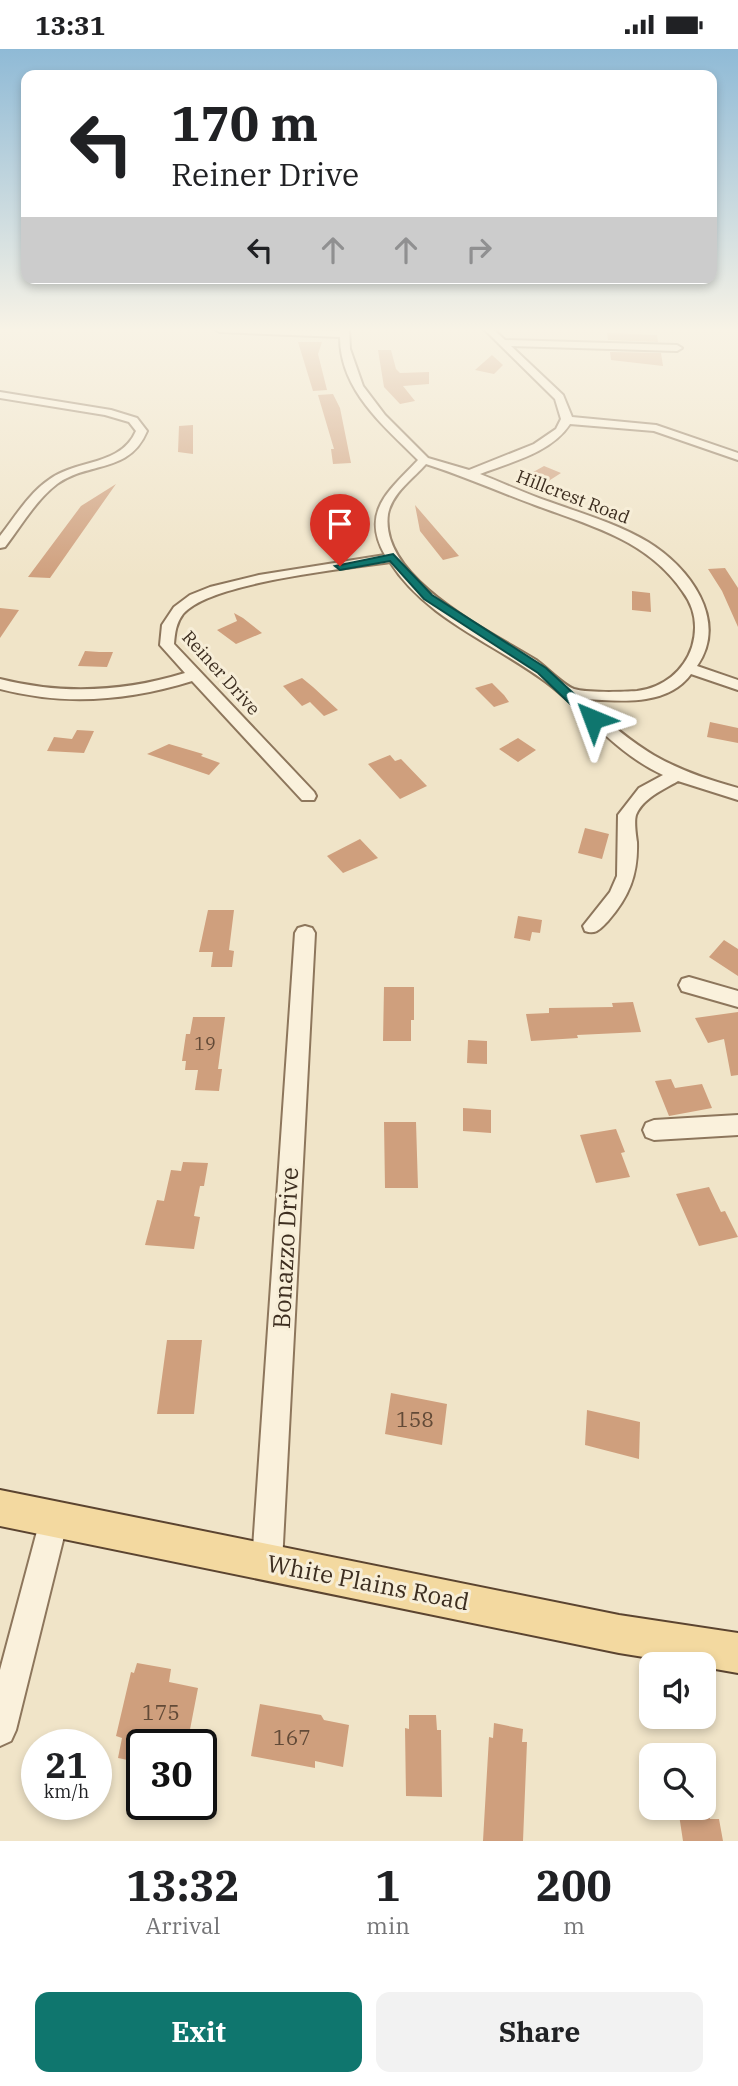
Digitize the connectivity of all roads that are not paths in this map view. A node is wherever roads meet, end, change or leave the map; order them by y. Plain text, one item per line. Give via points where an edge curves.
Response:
1 (109, 413) edge
2 (377, 413) edge
3 (567, 413) edge
4 (568, 420) junction
5 (738, 457) edge
6 (424, 460) junction
7 (470, 474) junction
8 (0, 544) edge
9 (393, 558) junction
10 (688, 668) junction
11 (196, 675) junction
12 (0, 684) edge
13 (738, 685) edge
14 (569, 693) junction
15 (676, 775) junction
16 (738, 794) edge
17 (308, 796) dead end
18 (592, 926) dead end
19 (305, 933) dead end
20 (690, 985) dead end
21 (738, 999) edge
22 (738, 1125) edge
23 (654, 1130) dead end
24 (0, 1508) edge
25 (54, 1520) junction
26 (267, 1563) junction
27 (738, 1653) edge
28 (0, 1730) edge

1 - 8 street via 133,420 142,431 139,443 122,456 53,482
2 - 6 street
3 - 4 street
4 - 5 street via 656,428
4 - 7 street via 551,439
6 - 7 street, Hillcrest Road
6 - 9 street via 384,505 382,528
7 - 10 street, Hillcrest Road via 620,531 667,560 682,576 702,617 700,646
9 - 11 street, Reiner Drive via 219,587 189,601 177,613 166,637 167,645
9 - 14 street via 428,597 542,670
10 - 13 street
10 - 14 street, Hillcrest Road via 670,687 651,695
11 - 12 street via 156,689 112,695 37,693
11 - 17 street, Reiner Drive
14 - 15 street via 628,749
15 - 16 street
15 - 18 street via 645,792 627,815 630,864 624,887
19 - 26 street, Bonazzo Drive
20 - 21 street
22 - 23 street
24 - 25 main road, White Plains Road
25 - 26 main road, White Plains Road
25 - 28 street
26 - 27 main road, White Plains Road via 619,1634

